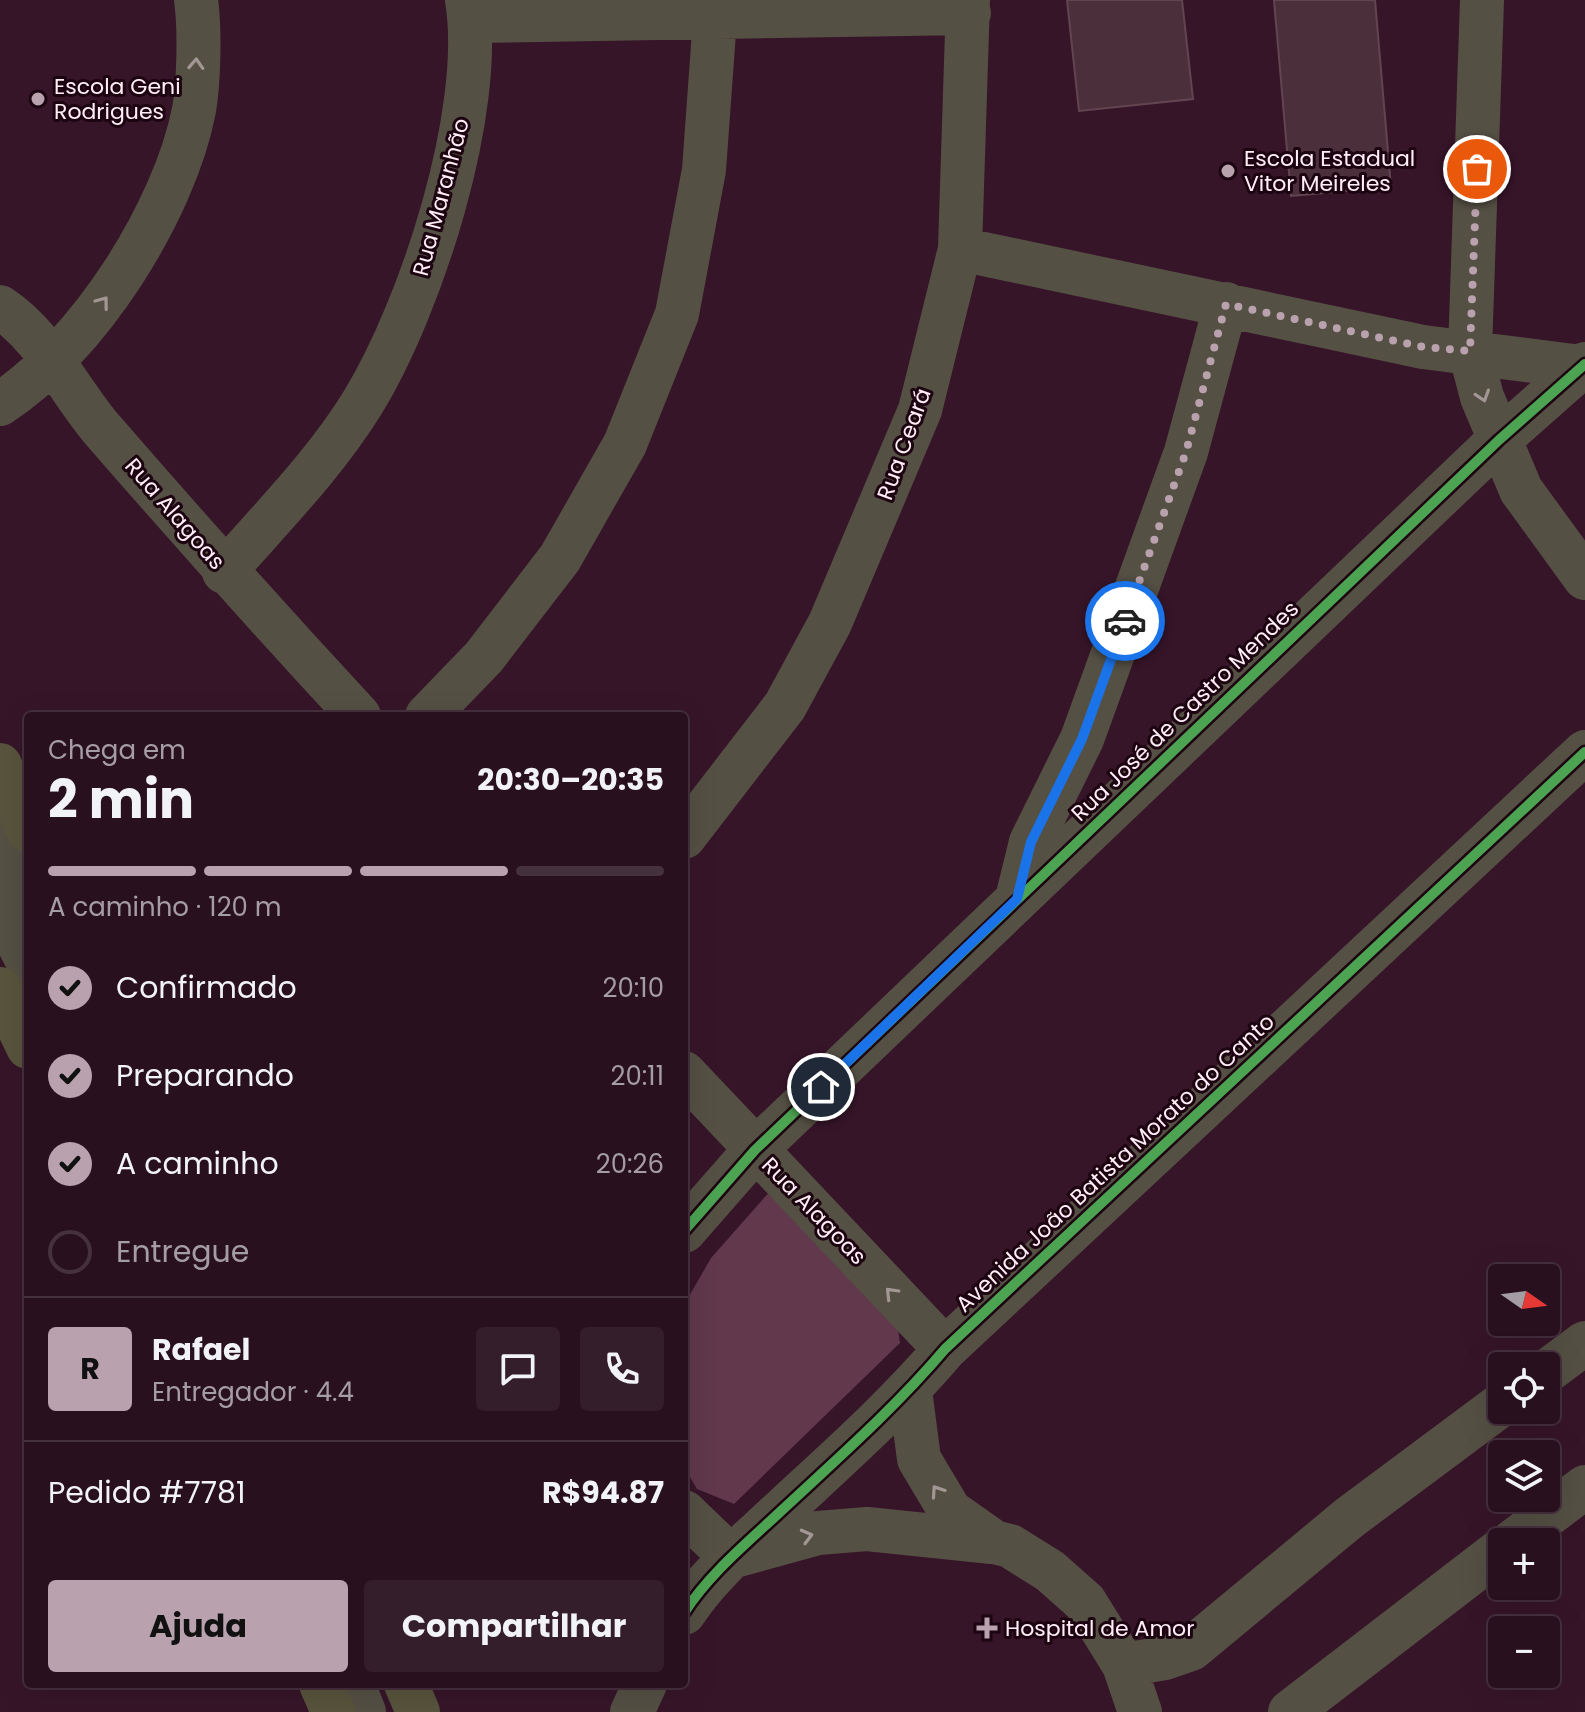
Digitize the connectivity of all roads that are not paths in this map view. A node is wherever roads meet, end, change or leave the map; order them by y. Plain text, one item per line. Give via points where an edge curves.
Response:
1 (196, 0) edge
2 (1482, 0) edge
3 (969, 6) edge
4 (469, 11) edge
5 (715, 18) junction
6 (960, 249) junction
7 (1226, 304) junction
8 (0, 307) edge
9 (1470, 351) junction
10 (52, 362) junction
11 (1583, 365) edge
12 (0, 404) edge
13 (1499, 440) junction
14 (224, 572) junction
15 (1585, 578) edge
16 (355, 712) edge
17 (431, 712) edge
18 (1585, 752) edge
19 (0, 765) edge
20 (24, 821) edge
21 (0, 829) edge
22 (688, 832) edge
23 (24, 888) edge
24 (1017, 899) junction
25 (0, 908) edge
26 (24, 954) edge
27 (0, 989) edge
28 (24, 1039) edge
29 (688, 1077) edge
30 (755, 1150) junction
31 (688, 1226) edge
32 (1585, 1343) edge
33 (945, 1349) junction
34 (1560, 1362) edge
35 (910, 1390) junction
36 (1488, 1414) edge
37 (1585, 1487) edge
38 (688, 1516) edge
39 (1531, 1528) edge
40 (994, 1542) junction
41 (731, 1557) junction
42 (1488, 1560) edge
43 (688, 1607) edge
44 (1124, 1665) junction
45 (323, 1688) edge
46 (355, 1688) edge
47 (372, 1688) edge
48 (408, 1688) edge
49 (643, 1688) edge
50 (333, 1712) edge
51 (364, 1712) edge
52 (382, 1712) edge
53 (418, 1712) edge
54 (632, 1712) edge
55 (1140, 1712) edge
56 (1290, 1712) edge

10 -> 1 street via 105,302 175,170 194,109
2 - 9 street
3 - 5 street
3 - 6 street, Rua Ceará
4 - 5 street
4 - 14 street, Rua Maranhão via 465,101 451,174 431,252 397,338 363,402 324,457
5 - 17 street via 704,170 677,314 625,444 560,558 484,657
6 - 7 street
6 - 22 street, Rua Ceará via 920,410 830,623 785,706
7 - 9 street via 1423,347
7 - 24 street via 1186,452 1082,739 1031,842
8 - 10 street, Rua Alagoas via 23,322
9 - 11 street
9 -> 13 street
10 - 12 street
10 - 14 street, Rua Alagoas
11 - 13 street, Rua José de Castro Mendes
13 - 15 street via 1521,490
13 - 24 street, Rua José de Castro Mendes
14 - 16 street, Rua Alagoas
18 - 33 street, Avenida João Batista Morato do Canto
19 - 20 main road
21 - 23 street
24 - 30 street, Rua José de Castro Mendes
25 - 26 street
27 - 28 main road
29 - 30 street, Rua Alagoas
30 - 31 street, Rua José de Castro Mendes
33 -> 30 street, Rua Alagoas
32 - 34 street
33 - 35 street, Avenida João Batista Morato do Canto
40 -> 35 street via 950,1511 929,1480 919,1459
35 - 41 street, Avenida João Batista Morato do Canto
36 - 44 street via 1349,1518 1191,1649
37 - 39 street
38 - 41 street
41 -> 40 street via 818,1533 867,1529
40 - 44 street via 1050,1571 1085,1602
41 - 43 street, Avenida João Batista Morato do Canto
42 - 56 street
44 - 55 street
45 - 50 main road
46 - 51 street
47 - 52 street
48 - 53 main road
49 - 54 street

